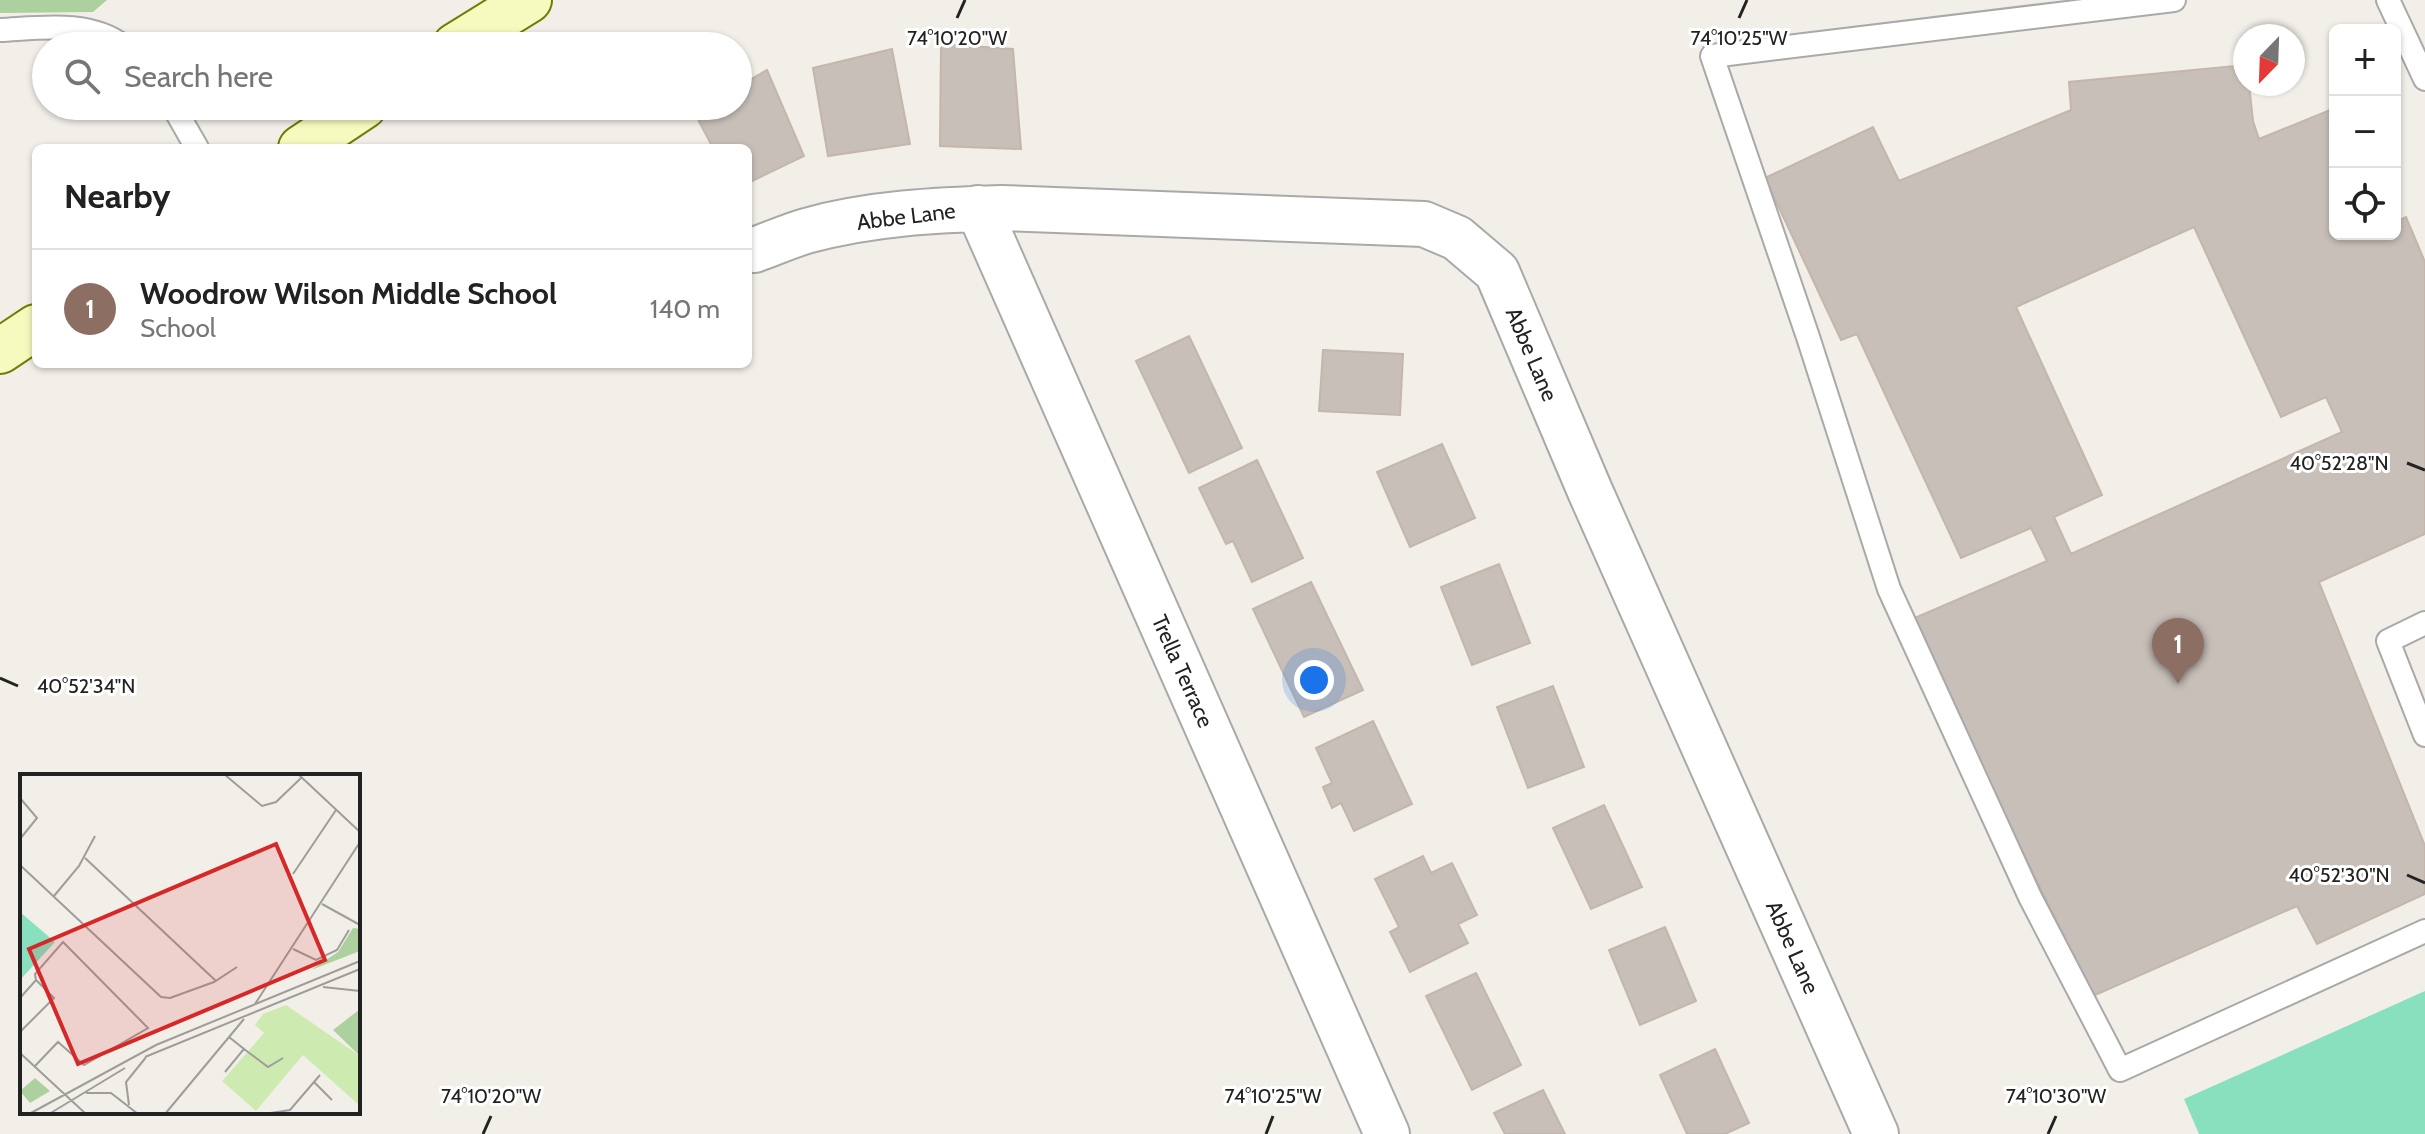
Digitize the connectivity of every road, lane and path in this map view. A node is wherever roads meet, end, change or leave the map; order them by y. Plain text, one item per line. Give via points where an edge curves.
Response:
1 (529, 0) edge
2 (2174, 0) edge
3 (2388, 0) edge
4 (0, 30) edge
5 (91, 32) edge
6 (478, 32) edge
7 (2425, 79) edge
8 (181, 120) edge
9 (343, 120) edge
10 (195, 144) edge
11 (307, 144) edge
12 (978, 208) junction
13 (754, 250) dead end
14 (32, 330) edge
15 (0, 351) edge
16 (2425, 623) edge
17 (2425, 735) edge
18 (2425, 931) edge
19 (1387, 1134) edge
20 (1876, 1134) edge

1 - 6 street
2 - 18 lane via 1712,56 1889,589 2030,897 2120,1070
3 - 7 lane
4 - 5 lane via 73,27
8 - 10 lane
9 - 11 street
12 - 13 street, Abbe Lane via 875,217 806,231
12 - 19 street, Trella Terrace
12 - 20 street, Abbe Lane via 1424,224 1457,238 1497,272
14 - 15 street
16 - 17 lane via 2388,641

